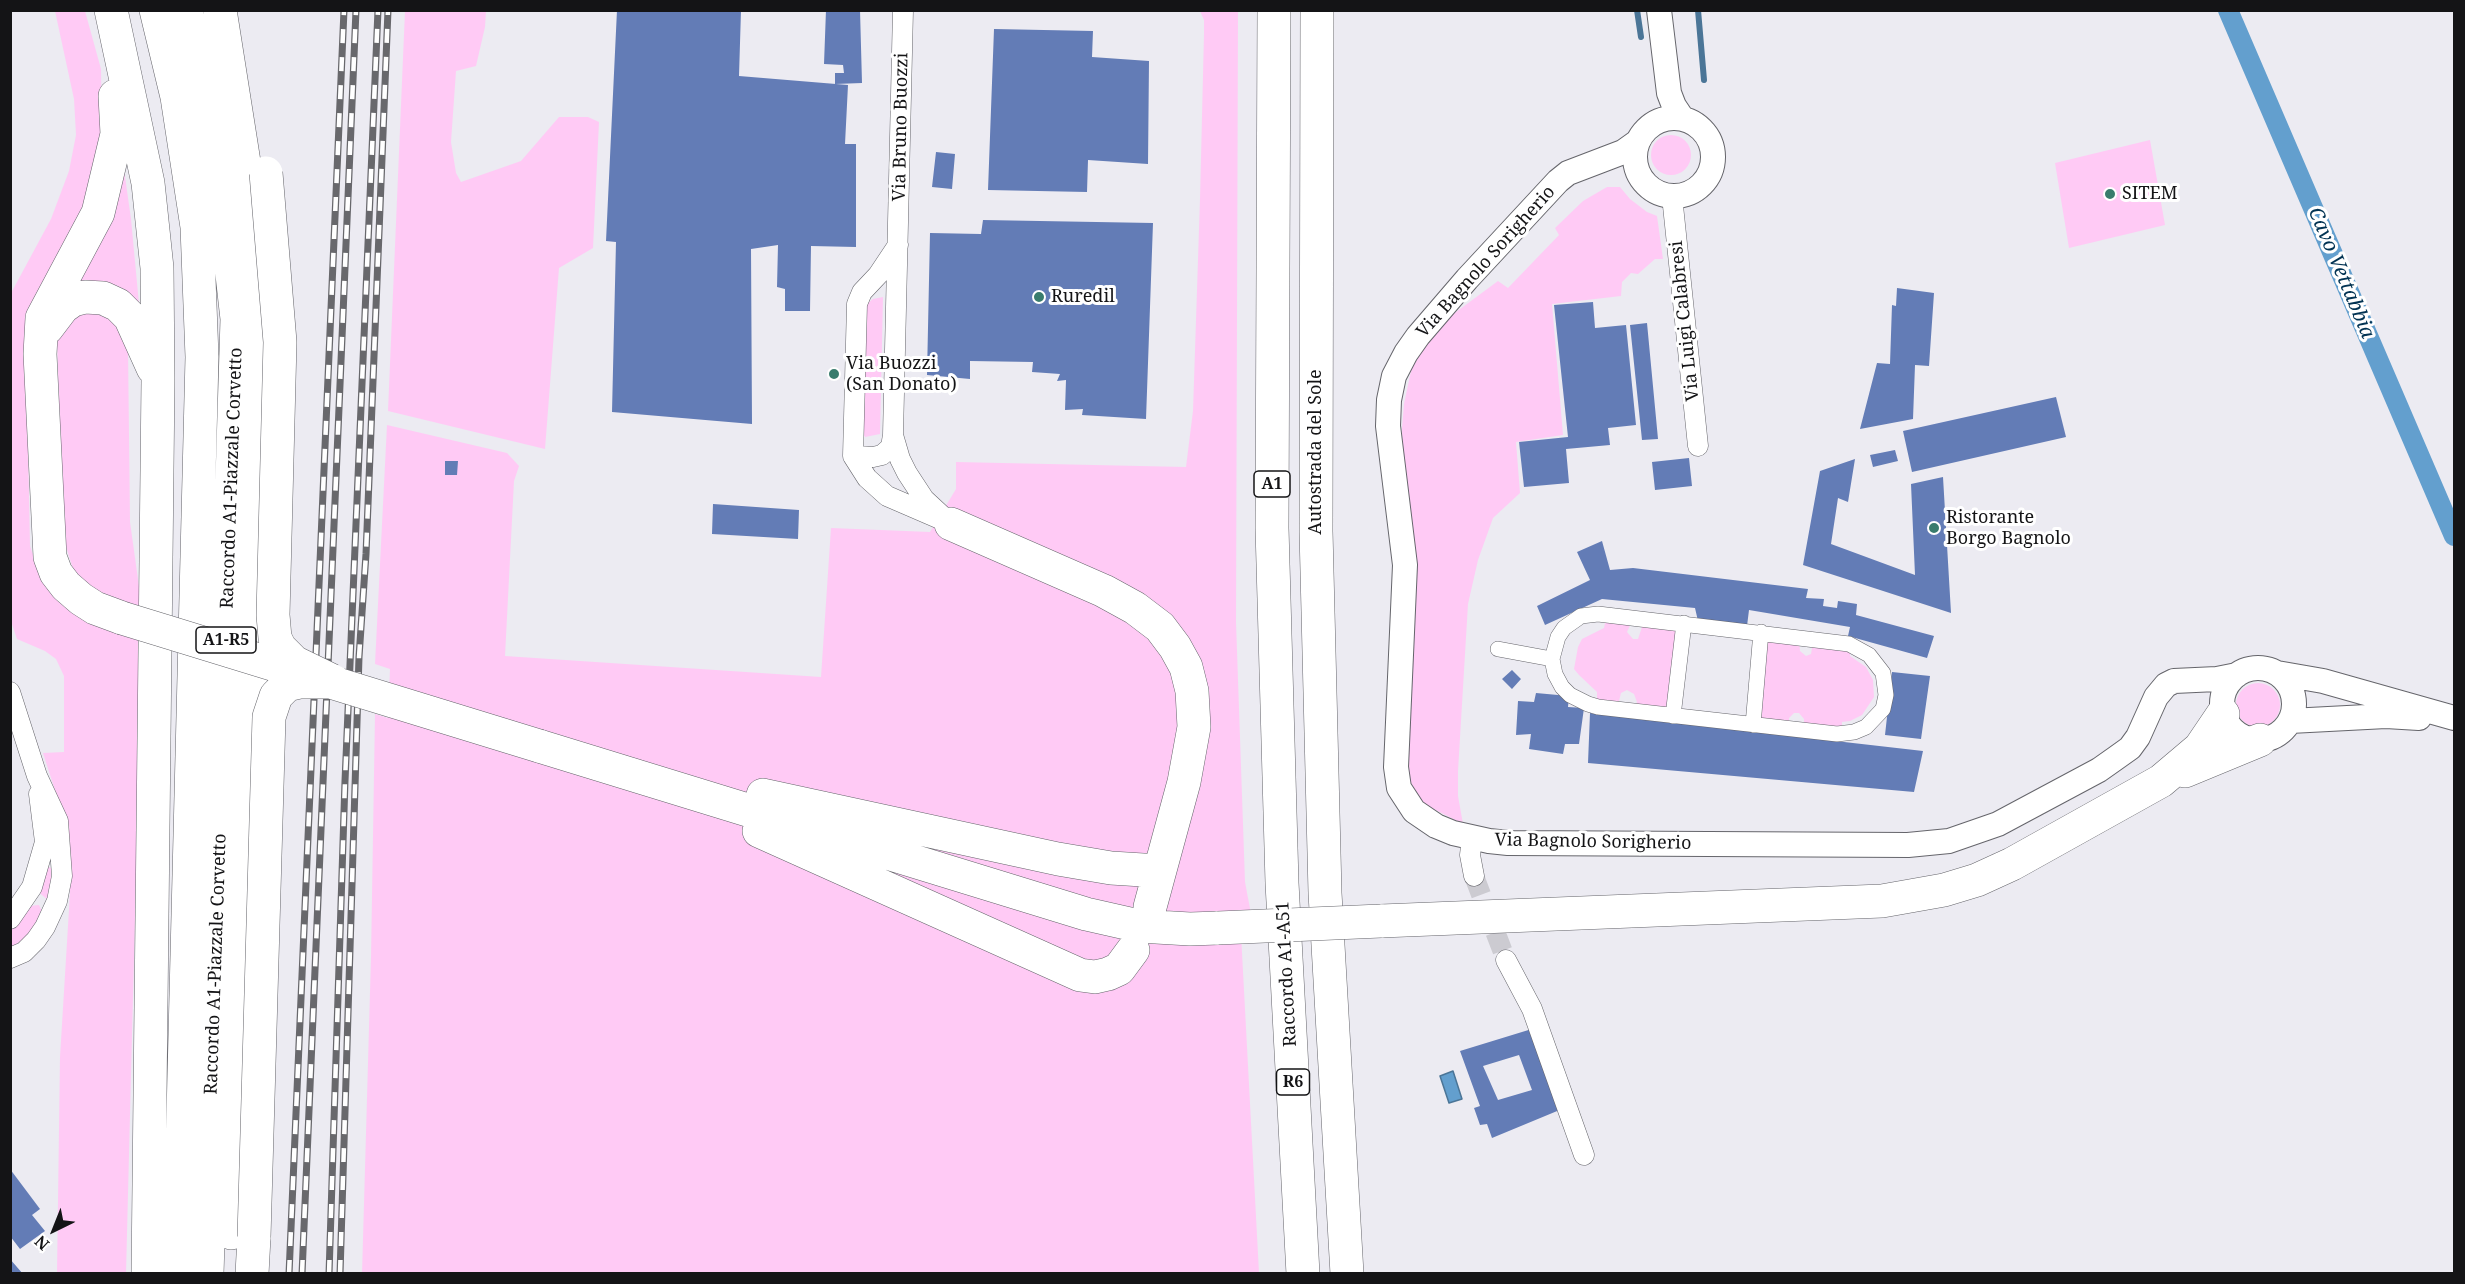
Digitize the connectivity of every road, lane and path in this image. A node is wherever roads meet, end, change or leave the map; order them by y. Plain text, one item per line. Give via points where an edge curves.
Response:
1 (111, 10) edge
2 (156, 10) edge
3 (186, 10) edge
4 (222, 10) edge
5 (903, 10) edge
6 (1274, 10) edge
7 (1317, 10) edge
8 (1659, 10) edge
9 (1669, 93) junction
10 (1682, 118) junction
11 (1656, 122) junction
12 (1637, 142) junction
13 (1610, 158) junction
14 (1639, 176) junction
15 (1672, 196) junction
16 (899, 243) junction
17 (867, 288) junction
18 (897, 303) junction
19 (42, 334) junction
20 (158, 381) junction
21 (893, 435) junction
22 (1698, 446) dead end
23 (853, 456) junction
24 (951, 524) junction
25 (1684, 623) junction
26 (1761, 632) junction
27 (1498, 649) dead end
28 (1552, 659) junction
29 (2277, 673) junction
30 (2237, 675) junction
31 (2183, 681) junction
32 (335, 682) junction
33 (10, 692) edge
34 (2223, 711) junction
35 (1674, 716) junction
36 (2454, 719) edge
37 (2290, 722) junction
38 (1753, 725) junction
39 (2260, 740) junction
40 (625, 772) junction
41 (37, 776) junction
42 (2161, 781) junction
43 (1472, 838) junction
44 (1159, 871) junction
45 (1474, 876) tunnel mouth
46 (1282, 891) joint
47 (1325, 893) joint
48 (27, 896) junction
49 (1150, 906) dead end
50 (53, 912) junction
51 (10, 919) edge
52 (1133, 950) dead end
53 (10, 958) edge
54 (1506, 960) tunnel mouth
55 (1584, 1155) dead end
56 (148, 1274) edge
57 (179, 1274) edge
58 (207, 1274) edge
59 (230, 1274) edge
60 (252, 1274) edge
61 (1303, 1274) edge
62 (1347, 1274) edge

1 - 19 highway via 117,134 98,213 42,318
1 - 20 highway via 148,183 156,268
2 - 57 highway, Raccordo A1-Piazzale Corvetto / A1-R5 via 177,97 197,227 202,357
3 - 58 highway, Raccordo A1-Piazzale Corvetto / A1-R5 via 219,150 237,319
4 - 32 highway, bridge via 267,173 280,342 275,638 294,662
4 - 59 highway via 246,175 262,350 258,613
5 - 16 street, Via Bruno Buozzi
6 - 46 highway, A1 via 1272,528
7 - 47 highway, Autostrada del Sole / A1 via 1316,531
8 - 9 street
9 - 10 street
9 - 11 street
10 - 11 street
10 - 15 street via 1704,131 1714,155 1706,180 1697,189
11 - 12 street
12 - 13 street, Via Bagnolo Sorigherio
12 - 14 street via 1634,154
13 - 14 street
13 - 43 street, Via Bagnolo Sorigherio via 1579,168 1558,181 1467,279 1406,353 1394,376 1389,400 1388,426 1405,566 1397,777 1406,800 1424,819
14 - 15 street via 1647,186
15 - 22 street, Via Luigi Calabresi
16 - 17 street
16 - 18 street, Via Bruno Buozzi
17 - 18 street via 886,287
17 - 23 street via 857,304
18 - 21 street, Via Bruno Buozzi
19 - 20 highway via 73,300 103,298 130,317
19 - 32 highway, bridge via 50,556 66,586 95,608 122,618
20 - 56 highway
21 - 23 street via 891,447 882,455
21 - 24 street, Via Bruno Buozzi via 907,473 924,499
23 - 24 street via 867,478 887,496
24 - 44 highway via 1135,608 1160,627 1175,647 1186,667 1192,691 1194,728 1184,782
25 - 26 street
25 - 28 street via 1598,614 1581,616 1558,637
25 - 35 street
26 - 38 street
26 - 38 street via 1859,648 1878,664 1887,695 1876,719 1854,732 1837,735
27 - 28 street
28 - 35 street via 1562,687 1588,704
29 - 30 street via 2253,668
29 - 36 street via 2322,681
29 - 37 street via 2286,681 2294,700
30 - 31 street, Via Bagnolo Sorigherio
30 - 34 street via 2225,690
31 - 34 street via 2204,688
31 - 43 street, Via Bagnolo Sorigherio via 2174,681 2160,690 2134,742 2108,764 1998,824 1949,840 1908,845 1508,843
32 - 40 highway, bridge
32 - 60 highway, bridge via 287,685 276,696 269,717
33 - 41 street
34 - 39 street via 2240,735
34 - 42 highway via 2200,748
35 - 38 street
36 - 37 street via 2386,716
37 - 39 street via 2276,735
39 - 42 highway
40 - 42 highway, bridge via 1086,914 1148,927 1190,929 1915,897 1977,880 2012,864
40 - 44 highway via 711,784 1058,859
40 - 52 highway via 1080,975 1095,977 1119,969
41 - 48 street via 45,842
41 - 50 street via 58,821 62,876
43 - 45 street
44 - 49 highway
46 - 61 highway, Raccordo A1-A51 / R6
47 - 62 highway, R6
48 - 50 street via 42,900
48 - 51 street
50 - 53 street via 36,940 24,952
54 - 55 street via 1532,1010

